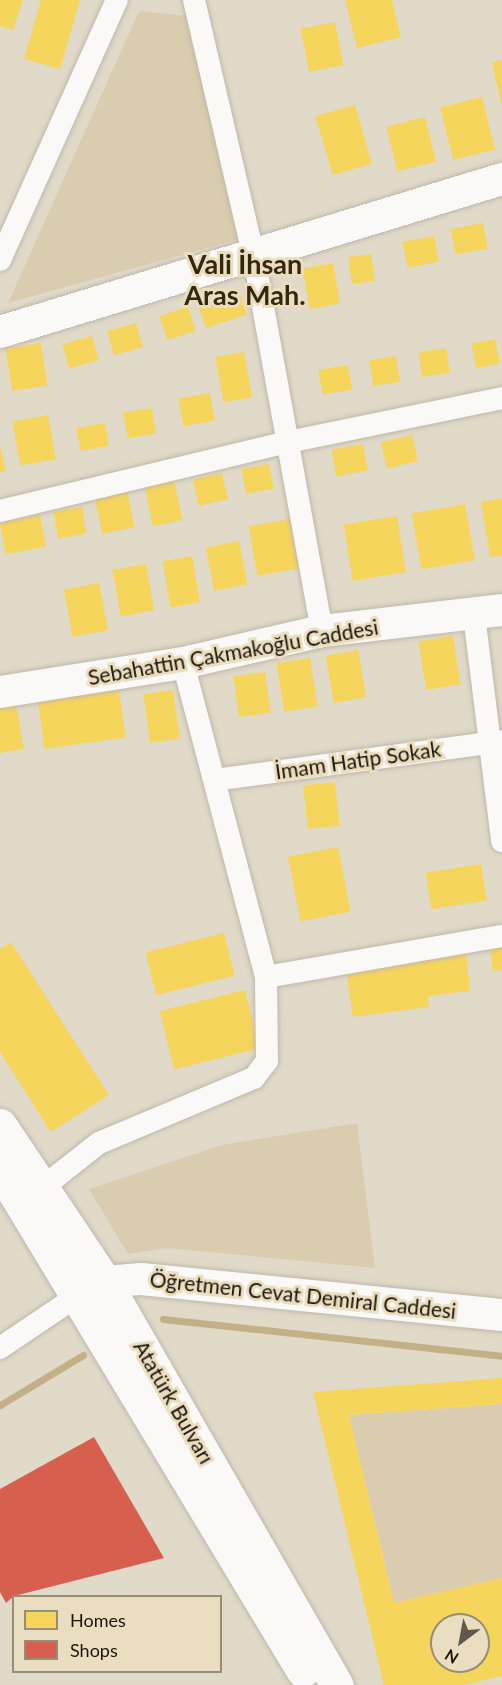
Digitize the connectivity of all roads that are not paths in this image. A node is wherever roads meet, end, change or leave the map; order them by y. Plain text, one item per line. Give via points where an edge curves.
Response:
1 (117, 0) edge
2 (194, 0) edge
3 (502, 179) edge
4 (254, 257) junction
5 (0, 260) edge
6 (0, 332) edge
7 (502, 398) edge
8 (288, 442) junction
9 (0, 511) edge
10 (488, 613) edge
11 (322, 632) junction
12 (183, 663) junction
13 (0, 692) edge
14 (496, 742) edge
15 (215, 780) junction
16 (502, 841) edge
17 (502, 936) edge
18 (266, 977) junction
19 (0, 1125) edge
20 (0, 1169) edge
21 (43, 1187) junction
22 (91, 1289) junction
23 (502, 1315) edge
24 (0, 1348) edge
25 (312, 1685) edge
26 (337, 1685) edge

1 - 5 street
2 - 4 street
3 - 4 main road
4 - 6 main road
4 - 8 street
7 - 8 street
8 - 9 street
8 - 11 street
10 - 11 main road, Sebahattin Çakmakoğlu Caddesi
10 - 14 street
11 - 12 main road, Sebahattin Çakmakoğlu Caddesi
12 - 13 main road, Sebahattin Çakmakoğlu Caddesi
12 - 15 street
14 - 15 street, İmam Hatip Sokak
14 - 16 street
15 - 18 street
17 - 18 street
18 - 21 street via 267,1061 254,1078 99,1143
19 - 21 main road, Atatürk Bulvarı
20 - 22 main road, Atatürk Bulvarı
21 - 22 main road, Atatürk Bulvarı
22 - 23 main road, Öğretmen Cevat Demiral Caddesi via 141,1279
22 - 24 street
22 - 25 main road, Atatürk Bulvarı
22 - 26 main road, Atatürk Bulvarı

